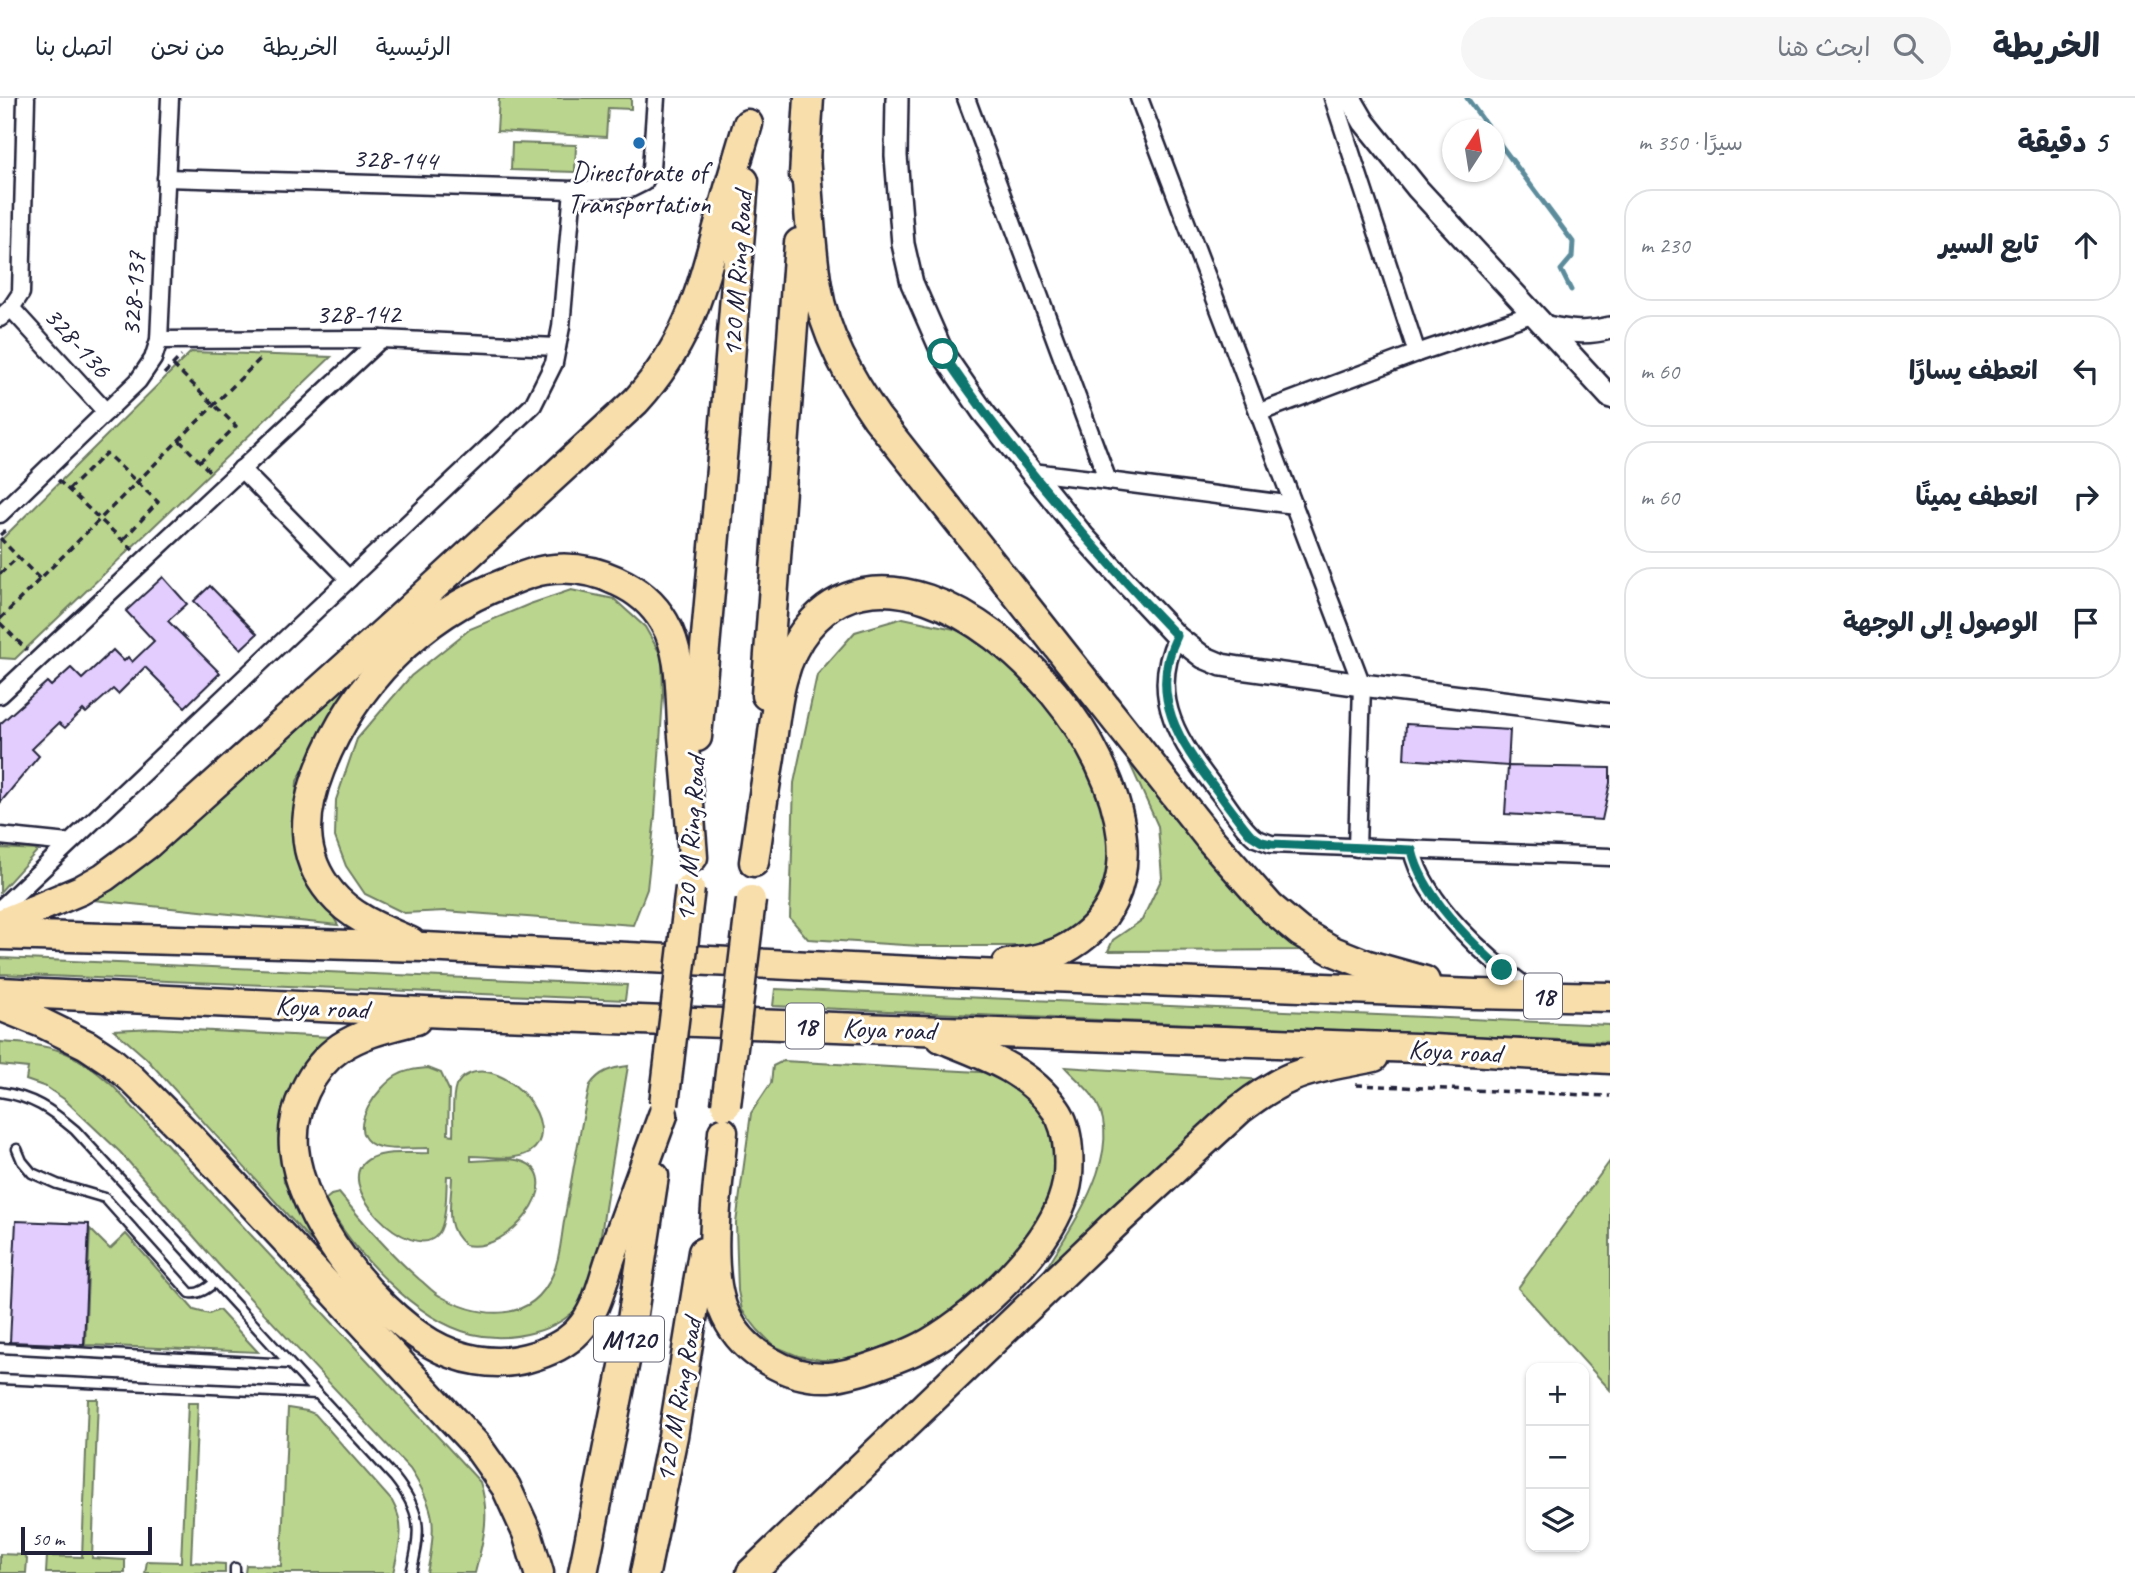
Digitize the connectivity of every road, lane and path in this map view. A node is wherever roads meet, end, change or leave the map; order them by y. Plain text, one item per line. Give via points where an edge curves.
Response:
1 (26, 98) edge
2 (170, 98) edge
3 (656, 98) edge
4 (809, 98) edge
5 (897, 98) edge
6 (966, 98) edge
7 (1139, 98) edge
8 (1333, 98) edge
9 (1350, 98) edge
10 (749, 111) edge
11 (805, 157) junction
12 (166, 178) junction
13 (573, 190) junction
14 (5, 313) edge
15 (1539, 321) junction
16 (1610, 328) edge
17 (381, 339) junction
18 (159, 340) junction
19 (557, 347) junction
20 (188, 348) dead end
21 (1417, 353) junction
22 (262, 357) dead end
23 (173, 365) junction
24 (163, 375) dead end
25 (1610, 397) edge
26 (214, 405) junction
27 (106, 412) junction
28 (1258, 413) junction
29 (179, 440) junction
30 (200, 461) junction
31 (241, 469) junction
32 (1032, 472) junction
33 (214, 475) dead end
34 (58, 480) dead end
35 (1108, 481) junction
36 (137, 482) junction
37 (68, 490) junction
38 (1294, 505) junction
39 (100, 519) junction
40 (5, 520) edge
41 (0, 537) edge
42 (123, 540) junction
43 (135, 551) dead end
44 (18, 557) junction
45 (0, 574) edge
46 (40, 579) junction
47 (349, 579) junction
48 (0, 621) edge
49 (1177, 636) junction
50 (31, 654) dead end
51 (7, 681) edge
52 (1362, 685) junction
53 (0, 695) edge
54 (1610, 715) edge
55 (0, 836) edge
56 (68, 843) junction
57 (1357, 848) junction
58 (1412, 850) junction
59 (693, 857) junction
60 (1610, 857) edge
61 (754, 862) junction
62 (0, 909) edge
63 (0, 924) edge
64 (0, 935) edge
65 (424, 947) junction
66 (954, 974) junction
67 (0, 992) edge
68 (1475, 994) junction
69 (1538, 996) junction
70 (1610, 997) edge
71 (0, 1006) edge
72 (446, 1013) junction
73 (923, 1030) junction
74 (1416, 1048) junction
75 (1610, 1059) edge
76 (1356, 1085) dead end
77 (0, 1092) edge
78 (1610, 1096) edge
79 (664, 1109) junction
80 (724, 1119) junction
81 (17, 1149) dead end
82 (215, 1282) junction
83 (0, 1348) edge
84 (289, 1364) junction
85 (0, 1379) edge
86 (317, 1394) junction
87 (411, 1573) edge
88 (539, 1573) edge
89 (583, 1573) edge
90 (645, 1573) edge
91 (751, 1573) edge

1 - 14 street via 21,293
2 - 12 street, 328-137
3 - 13 street, 328-144 via 648,176 638,186 623,190
4 - 11 highway, 120 M Ring Road
5 - 32 street via 898,181 912,283 943,354
6 - 35 street
7 - 28 street
8 - 21 street
9 - 15 street via 1418,189
10 - 59 highway, 120 M Ring Road via 698,722
10 - 63 highway via 695,306 676,347 643,393 148,844 81,890
11 - 61 highway, 120 M Ring Road
11 - 68 highway via 817,288 834,343 861,395 1209,838 1270,907 1316,942 1368,965
12 - 13 street, 328-144
12 - 18 street, 328-137
13 - 19 street
14 - 27 street, 328-136
15 - 16 street via 1573,333
15 - 21 street
15 - 25 street
17 - 18 street, 328-142
17 - 19 street, 328-142
17 - 31 street
18 - 27 street, 328-137 via 138,381
19 - 47 street via 533,405
20 - 23 path
21 - 28 street
22 - 26 path
23 - 24 path
23 - 26 path
26 - 29 path
26 - 30 path via 236,426
27 - 40 street, 328-137
28 - 38 street
29 - 30 path
29 - 36 path
30 - 33 path
31 - 47 street
31 - 51 street
32 - 35 street
32 - 49 street via 1083,536
34 - 37 path
35 - 38 street
36 - 37 path via 106,453
36 - 39 path
36 - 42 path via 158,502
37 - 39 path
38 - 52 street
39 - 42 path
39 - 46 path
40 - 41 path
41 - 44 path
42 - 43 path
44 - 45 path
44 - 46 path
46 - 48 path
47 - 56 street
48 - 50 path
49 - 52 street via 1203,657 1222,665
49 - 57 street via 1165,671 1172,717 1189,754 1246,829 1271,844
51 - 53 street
52 - 54 street
52 - 57 street
55 - 56 street
56 - 62 street
57 - 58 street
58 - 60 street
58 - 69 street via 1426,882 1466,934 1502,970
59 - 65 highway via 678,675 673,642 662,619 636,591 597,573 564,568 531,573 447,611 391,658 347,712 311,791 307,841 331,893 361,919
59 - 79 highway, 120 M Ring Road / M120, bridge
61 - 66 highway via 781,684 792,652 808,626 840,601 880,591 920,597 968,620 1031,667 1082,729 1114,802 1122,861 1108,906 1076,942 1047,957
61 - 80 highway, 120 M Ring Road / M120, bridge
64 - 65 highway, Koya road / 18
65 - 66 highway, Koya road / 18
66 - 68 highway, Koya road / 18
67 - 72 highway, Koya road / 18
68 - 69 highway, 18
69 - 70 highway, 18
71 - 88 highway via 63,1032 111,1061 191,1138 477,1446 506,1488
72 - 73 highway, Koya road / 18
72 - 79 highway via 372,1031 339,1048 304,1091 294,1146 296,1164 316,1215 354,1275 404,1324 444,1350 473,1360 520,1360 552,1350 578,1331 596,1304
73 - 74 highway, Koya road / 18
73 - 80 highway via 994,1059 1036,1087 1058,1112 1069,1161 1059,1209 1034,1248 978,1308 928,1344 881,1364 831,1377 795,1373 769,1362 747,1345 725,1315 717,1283
74 - 75 highway, Koya road / 18
74 - 91 highway via 1293,1077 1239,1110
76 - 78 path
77 - 82 lane via 37,1101 75,1130
79 - 89 highway, 120 M Ring Road / M120 via 628,1346
80 - 90 highway, 120 M Ring Road / M120 via 673,1436
81 - 82 lane via 32,1173 105,1198 190,1293 206,1290
82 - 84 lane
83 - 84 lane
84 - 86 lane
85 - 86 lane
86 - 87 lane via 406,1491 419,1524

